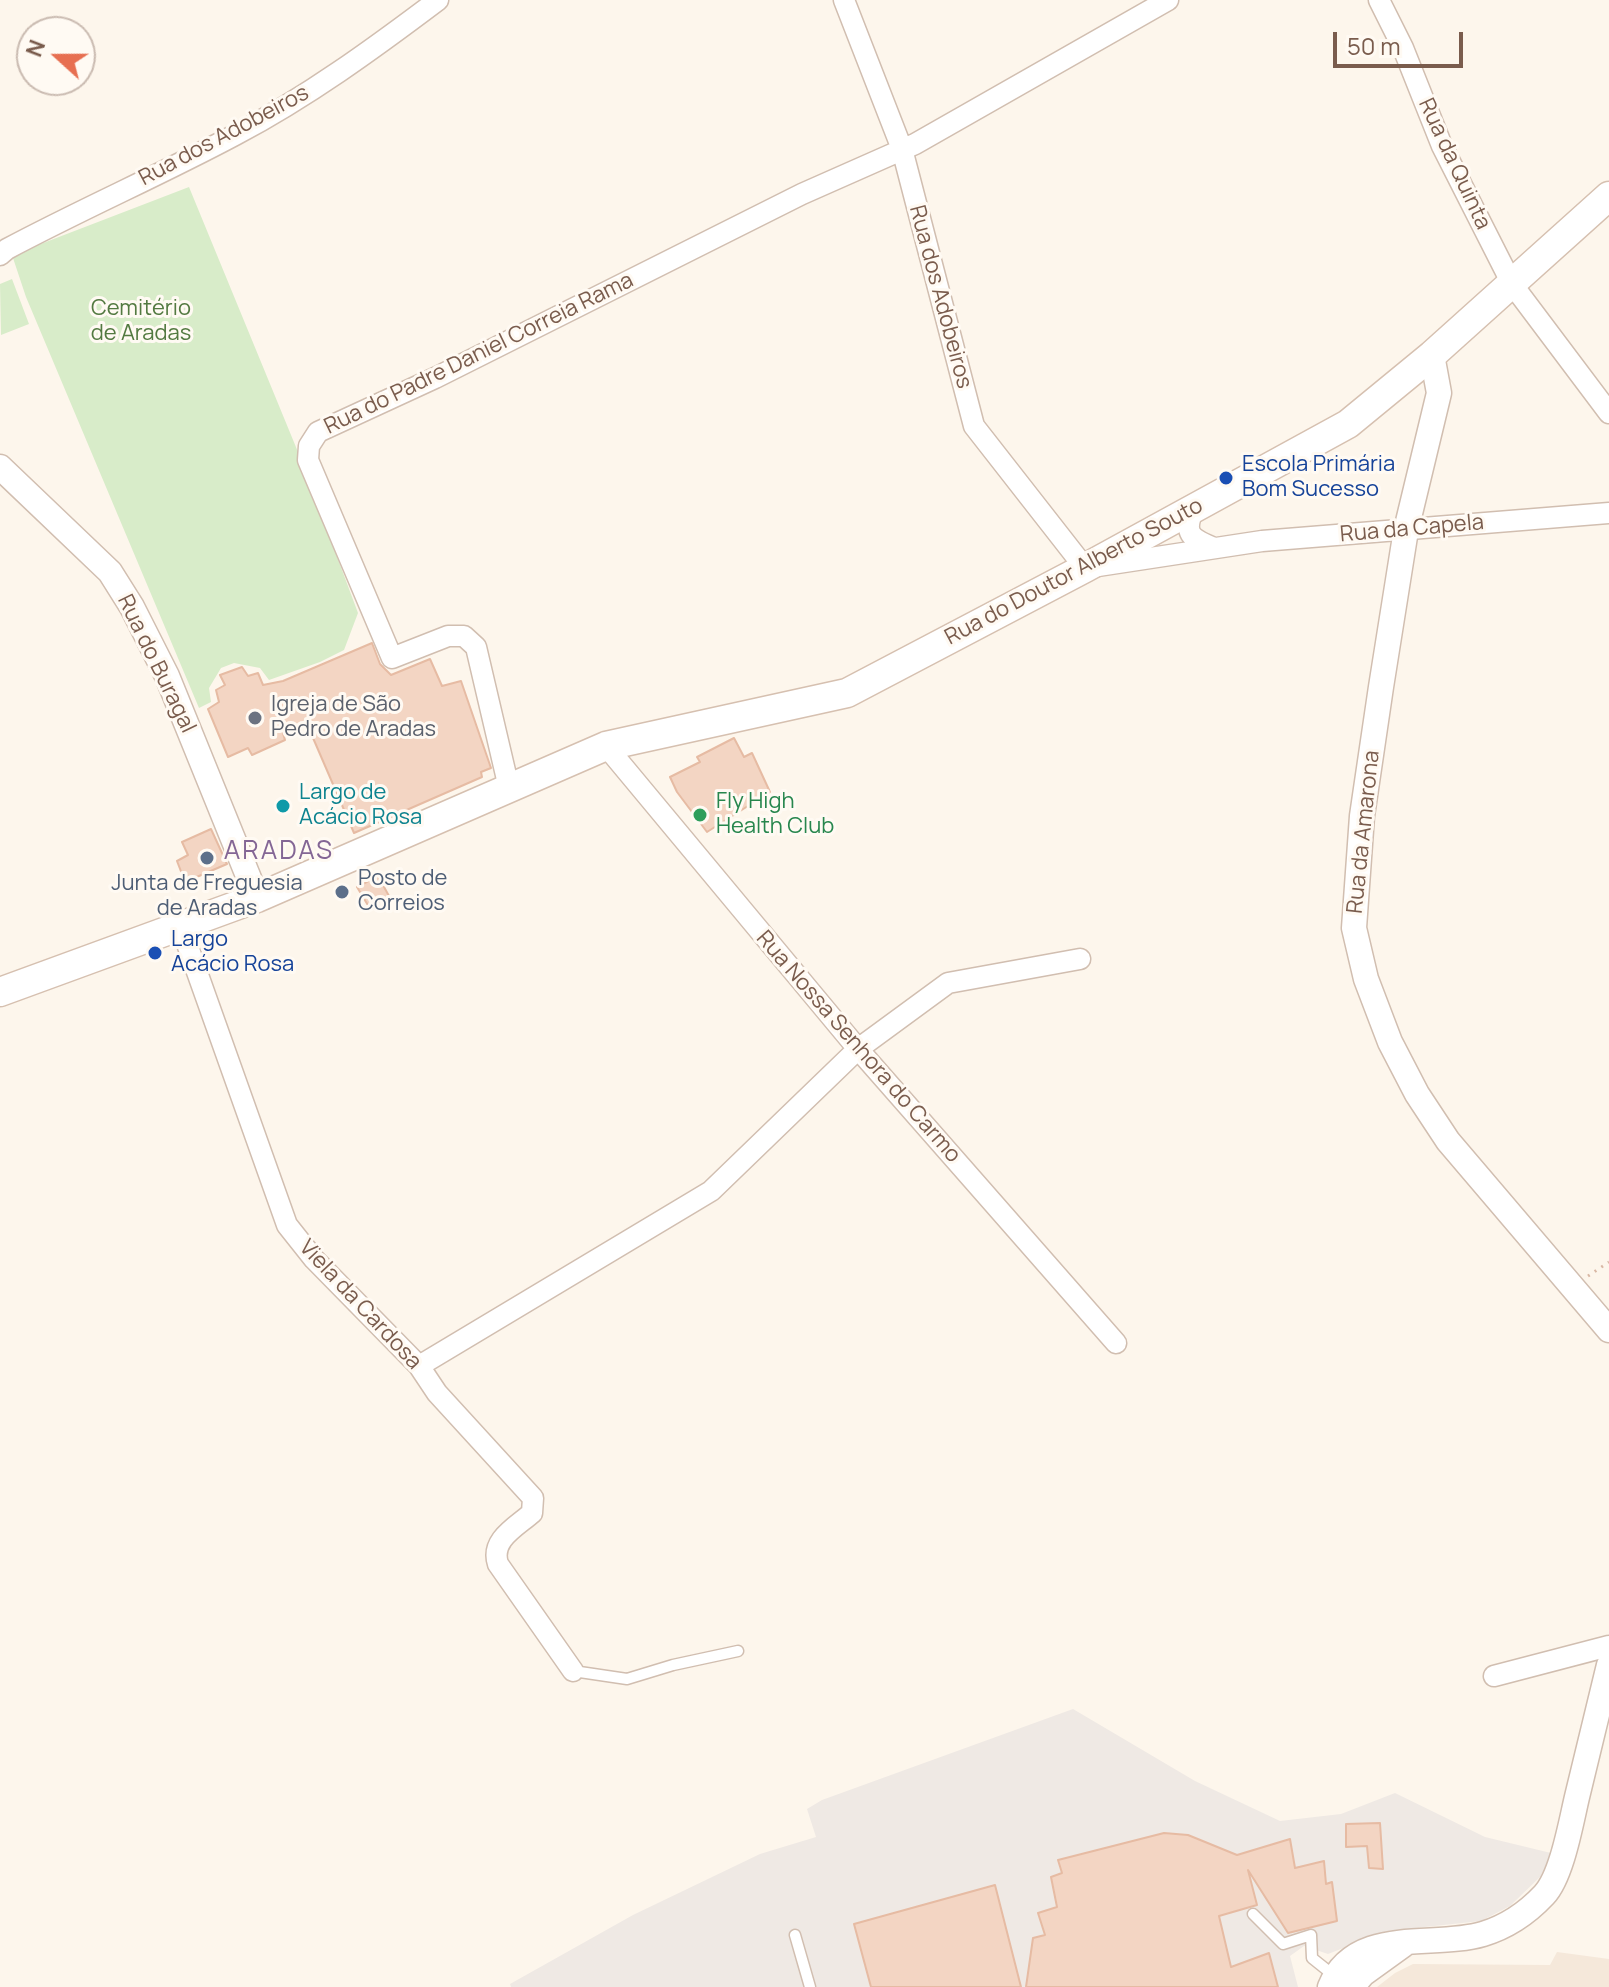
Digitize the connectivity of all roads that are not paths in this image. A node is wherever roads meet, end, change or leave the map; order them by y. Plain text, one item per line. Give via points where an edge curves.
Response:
1 (438, 0) edge
2 (844, 0) edge
3 (1168, 0) edge
4 (1379, 0) edge
5 (902, 149) junction
6 (1609, 196) edge
7 (0, 255) edge
8 (1512, 284) junction
9 (1432, 355) junction
10 (1609, 413) edge
11 (0, 467) edge
12 (1194, 508) junction
13 (1609, 513) edge
14 (1406, 530) junction
15 (1214, 548) junction
16 (1085, 568) junction
17 (606, 746) junction
18 (509, 788) junction
19 (257, 898) junction
20 (181, 927) junction
21 (1080, 959) dead end
22 (0, 992) edge
23 (858, 1049) junction
24 (1609, 1330) edge
25 (1116, 1343) dead end
26 (419, 1366) junction
27 (1609, 1646) edge
28 (738, 1651) dead end
29 (1609, 1665) edge
30 (573, 1671) joint
31 (1494, 1676) dead end
32 (1253, 1914) dead end
33 (795, 1935) dead end
34 (1341, 1984) edge
35 (810, 1987) edge

1 - 7 street, Rua dos Adobeiros via 322,84 261,120
2 - 5 street, Rua dos Adobeiros
3 - 5 street
4 - 8 street, Rua da Quinta via 1442,146
5 - 16 street, Rua dos Adobeiros via 974,426
5 - 18 street, Rua do Padre Daniel Correia Rama via 318,432 309,446 308,460 392,658 448,636 464,636 476,647
6 - 8 main road, Rua do Doutor Alberto Souto
8 - 9 main road, Rua do Doutor Alberto Souto
8 - 10 street, Rua da Quinta
9 - 12 main road, Rua do Doutor Alberto Souto via 1348,424
9 - 14 street, Rua da Amarona via 1439,393
11 - 19 street, Rua do Buragal via 110,572 132,607 167,676
12 - 15 street via 1188,532
12 - 16 main road, Rua do Doutor Alberto Souto
13 - 14 street, Rua da Capela
14 - 15 street, Rua da Capela
14 - 24 street, Rua da Amarona via 1362,816 1354,928 1363,966 1390,1042 1448,1141
15 - 16 street, Rua da Capela
16 - 17 main road, Rua do Doutor Alberto Souto via 847,693
17 - 18 main road, Rua do Doutor Alberto Souto
17 - 23 street, Rua Nossa Senhora do Carmo
18 - 19 main road
19 - 20 main road
20 - 22 main road
20 - 26 street, Viela da Cardosa via 287,1225
21 - 23 street via 948,983
23 - 25 street, Rua Nossa Senhora do Carmo
23 - 26 street via 711,1191
26 - 30 street, Viela da Cardosa via 437,1393 533,1498 532,1513 497,1543 495,1554
27 - 31 street
28 - 30 lane via 627,1679
29 - 34 street via 1563,1855 1547,1893 1512,1921 1482,1934 1407,1943
32 - 34 lane via 1283,1944 1311,1935 1312,1958
33 - 35 lane

